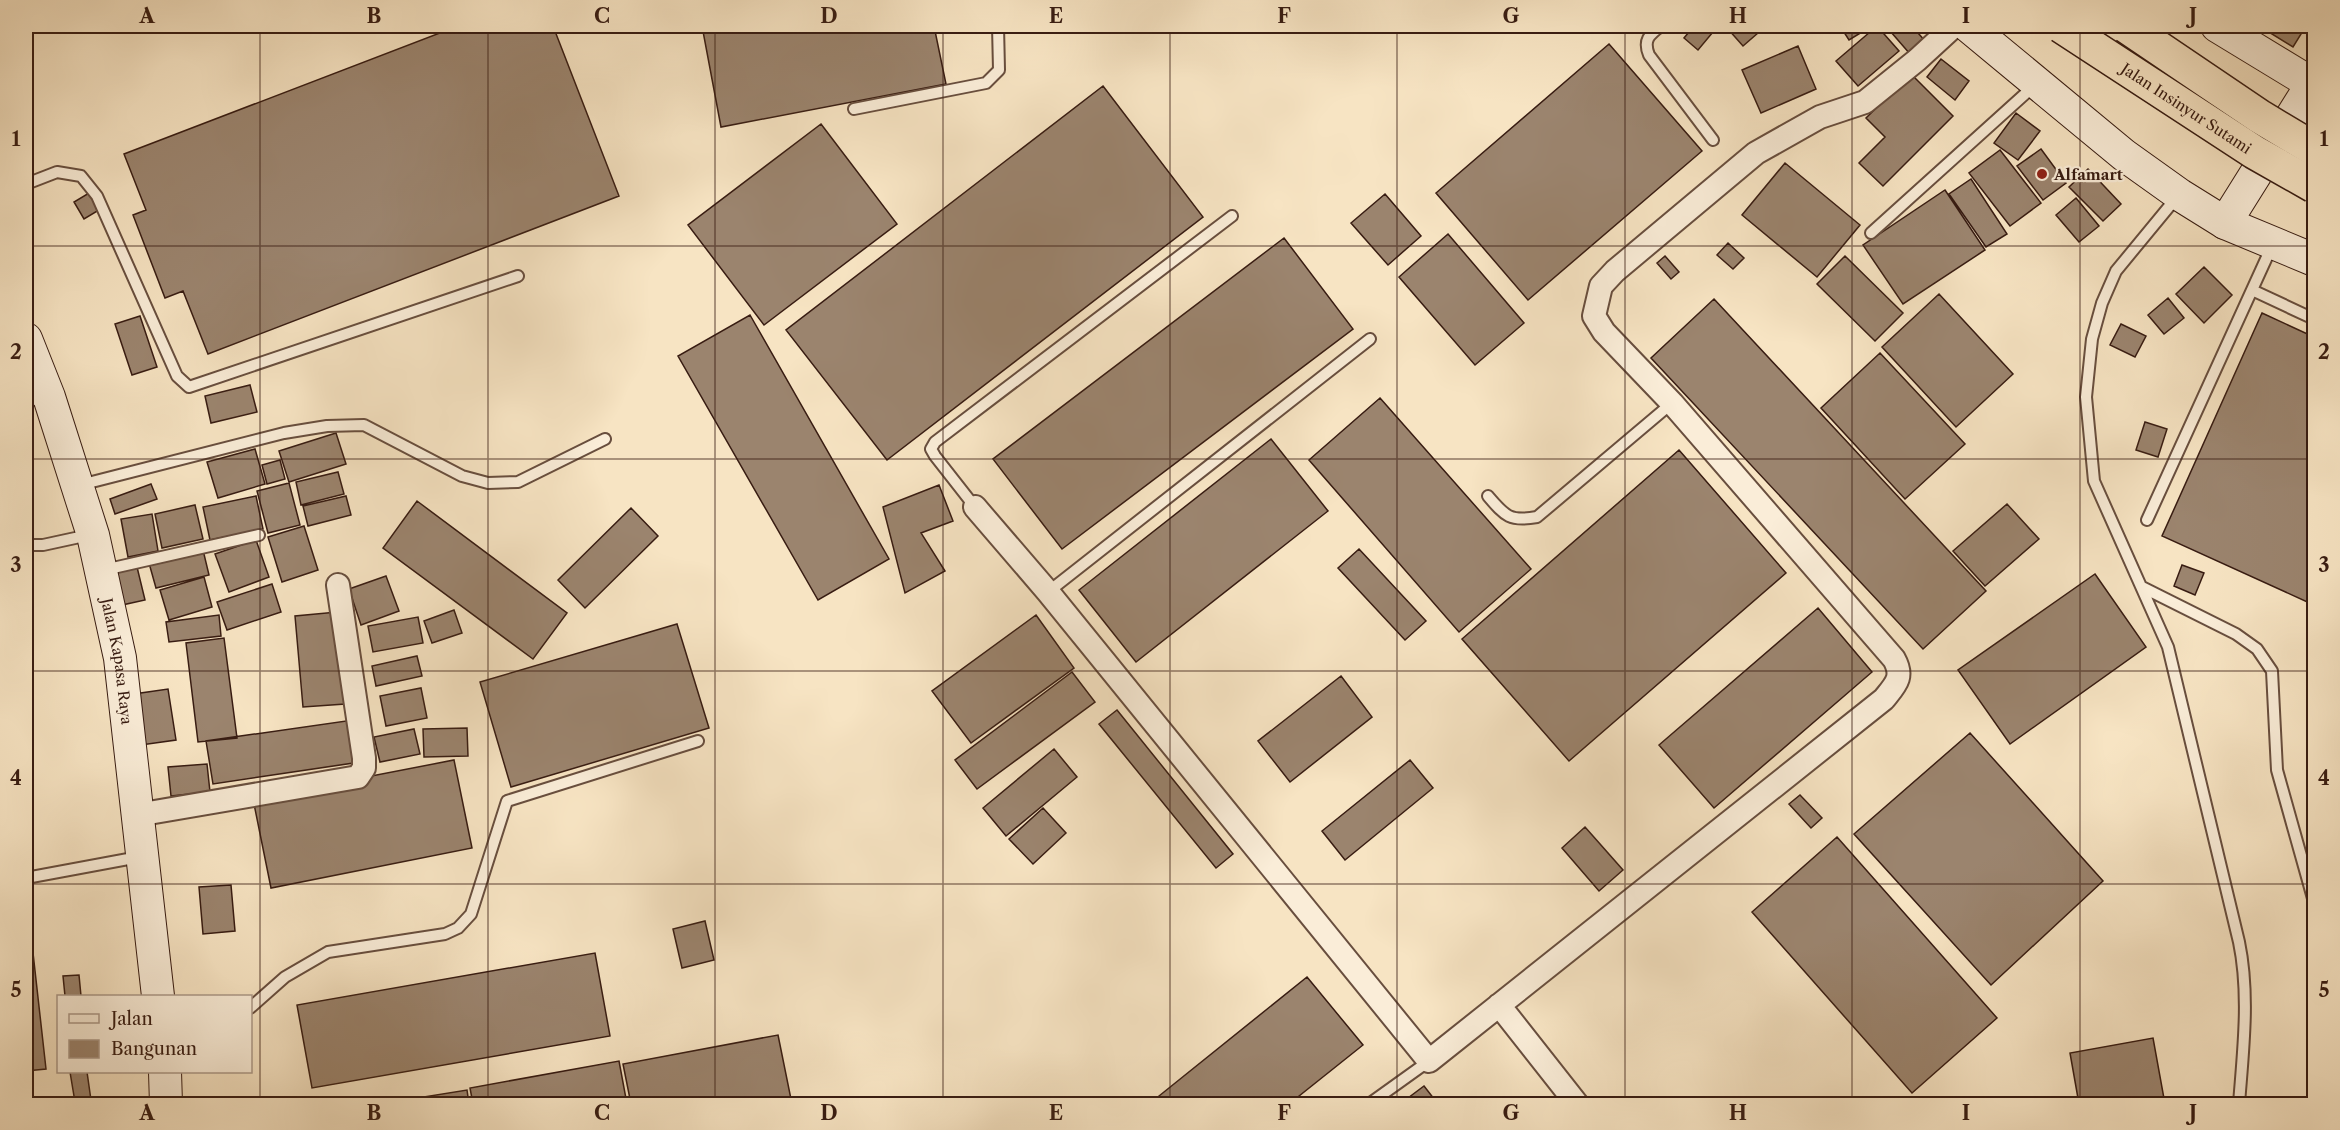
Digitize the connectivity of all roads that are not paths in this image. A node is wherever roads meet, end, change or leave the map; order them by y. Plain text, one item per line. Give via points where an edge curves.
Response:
1 (998, 26) edge
2 (1661, 26) edge
3 (1954, 26) edge
4 (1968, 26) edge
5 (2061, 26) edge
6 (2126, 26) edge
7 (2217, 26) edge
8 (2037, 82) junction
9 (2313, 84) edge
10 (854, 109) dead end
11 (1713, 140) dead end
12 (2314, 149) edge
13 (26, 184) edge
14 (2314, 186) edge
15 (2180, 195) junction
16 (1232, 216) dead end
17 (2225, 223) junction
18 (1871, 233) dead end
19 (2273, 243) junction
20 (2314, 260) edge
21 (518, 276) dead end
22 (2252, 290) junction
23 (2314, 319) edge
24 (26, 339) edge
25 (1370, 339) dead end
26 (37, 399) edge
27 (1672, 403) junction
28 (605, 439) dead end
29 (77, 485) junction
30 (1488, 496) dead end
31 (975, 507) joint
32 (2147, 520) dead end
33 (93, 534) junction
34 (259, 535) dead end
35 (26, 544) edge
36 (101, 571) junction
37 (338, 585) dead end
38 (2142, 587) junction
39 (1048, 592) junction
40 (698, 741) dead end
41 (137, 815) junction
42 (142, 857) junction
43 (26, 878) edge
44 (2314, 902) edge
45 (158, 995) edge
46 (1499, 1005) junction
47 (252, 1006) edge
48 (1429, 1061) junction
49 (165, 1073) edge
50 (166, 1104) edge
51 (1369, 1104) edge
52 (1577, 1104) edge
53 (2239, 1104) edge

1 - 10 lane via 999,70 986,83
2 - 11 lane via 1648,36 1645,45 1649,55
3 - 27 street via 1865,102 1820,117 1756,153 1601,286 1594,316 1604,332
4 - 8 main road
5 - 14 highway, Jalan Insinyur Sutami, bridge via 2254,153
6 - 12 highway, bridge via 2259,117
7 - 9 main road
8 - 15 main road via 2124,155
8 - 18 lane
9 - 17 main road
13 - 21 lane via 57,172 81,176 97,196 177,376 189,387
15 - 17 main road
15 - 38 lane via 2116,271 2092,339 2087,386 2094,481
16 - 31 lane via 934,442 931,449 935,456
17 - 19 main road
19 - 20 main road
19 - 22 lane
22 - 23 lane
22 - 32 lane
24 - 26 main road, Jalan Kapasa Raya
25 - 39 lane
26 - 29 main road, Jalan Kapasa Raya
27 - 30 lane via 1537,517 1519,521 1503,514
27 - 46 street via 1894,659 1900,678 1884,699
28 - 29 lane via 518,482 488,483 462,476 364,425 327,426
29 - 33 main road, Jalan Kapasa Raya
31 - 39 street
33 - 35 lane via 43,545
33 - 36 main road, Jalan Kapasa Raya
34 - 36 lane
36 - 41 main road, Jalan Kapasa Raya via 120,658
37 - 41 street via 364,758 362,774
38 - 44 lane via 2236,634 2257,649 2272,671 2277,770
38 - 53 lane via 2168,647 2243,962
39 - 48 street
40 - 47 lane via 507,801 471,914 458,928 445,934 328,952 285,976
41 - 42 main road, Jalan Kapasa Raya
42 - 43 lane
42 - 45 main road, Jalan Kapasa Raya
46 - 48 street
46 - 52 street
48 - 51 lane
49 - 50 main road

